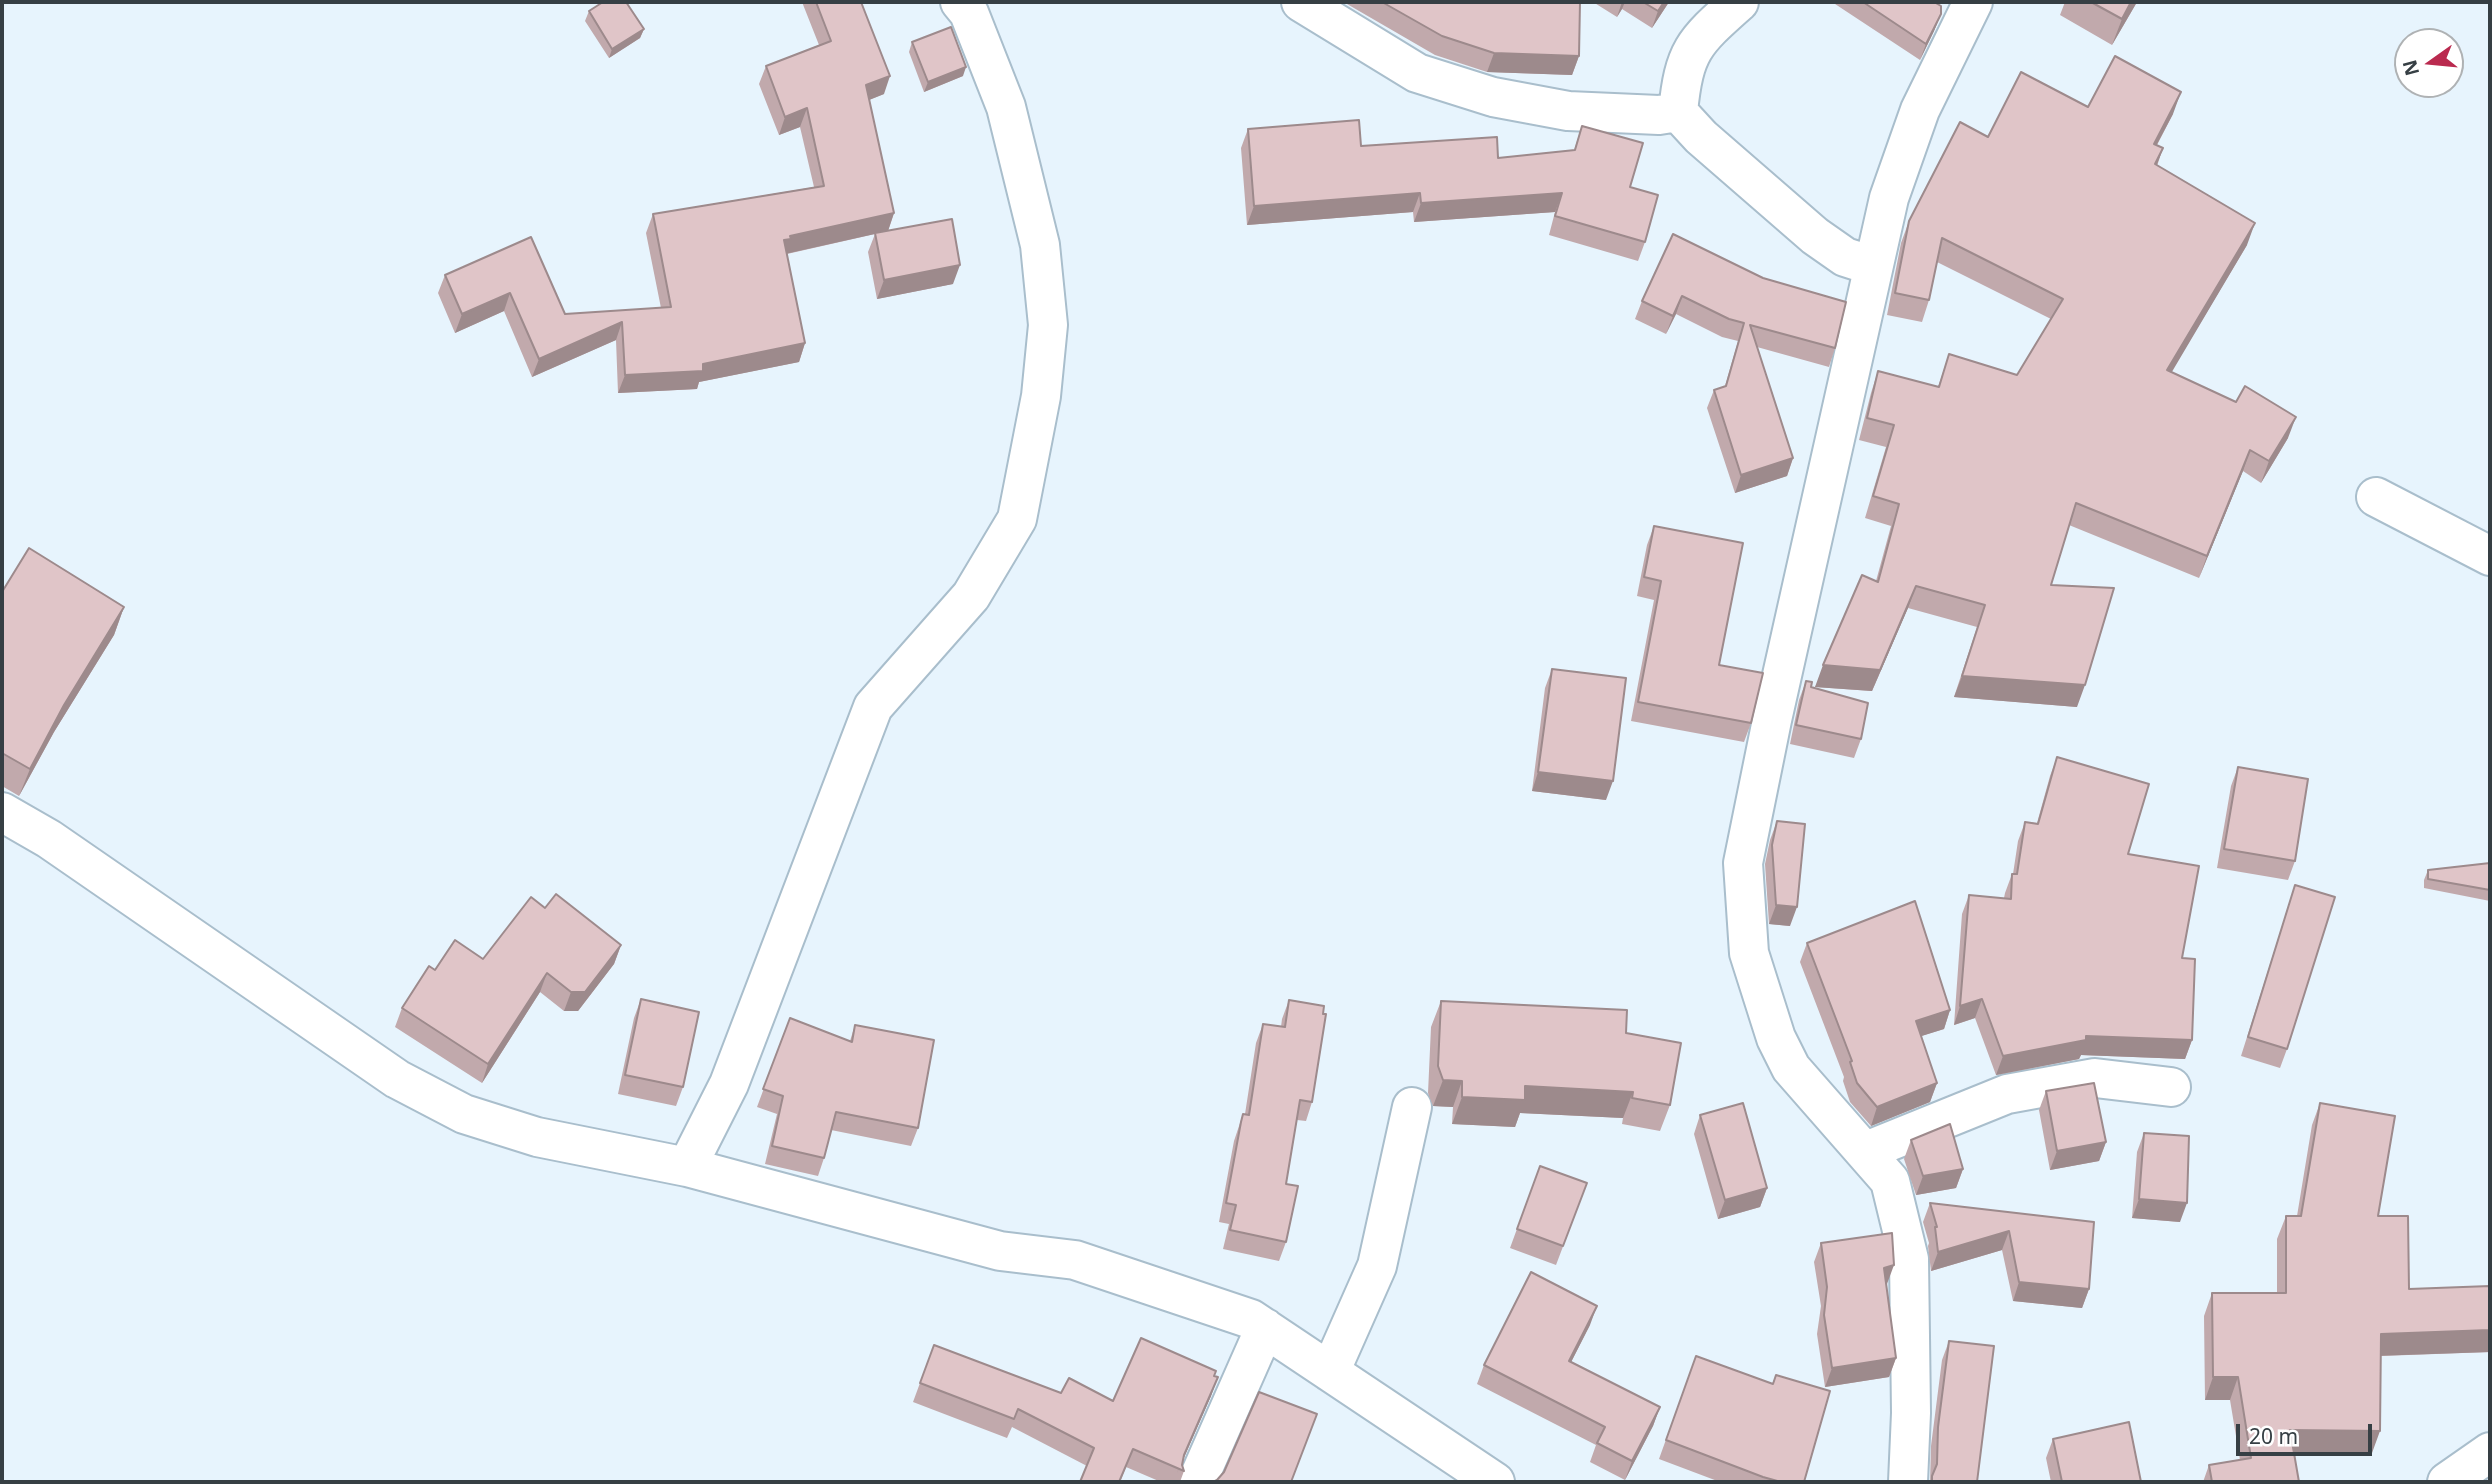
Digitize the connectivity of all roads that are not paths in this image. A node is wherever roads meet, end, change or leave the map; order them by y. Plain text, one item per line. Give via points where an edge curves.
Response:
1 (1301, 2) edge
2 (1739, 2) edge
3 (1973, 2) edge
4 (973, 5) edge
5 (1678, 113) junction
6 (1873, 266) junction
7 (2376, 497) dead end
8 (2490, 556) edge
9 (2, 812) edge
10 (2171, 1087) dead end
11 (1412, 1107) dead end
12 (1866, 1151) junction
13 (687, 1167) junction
14 (1265, 1328) junction
15 (1330, 1372) junction
16 (2490, 1452) edge
17 (1197, 1482) edge
18 (1494, 1482) edge
19 (1908, 1482) edge
20 (2446, 1482) edge

1 - 5 street via 1417,73 1493,97 1568,111
2 - 5 street via 1701,36 1686,63
3 - 6 street via 1920,110 1889,198
4 - 13 street via 1009,120 1040,245 1048,325 1041,396 1017,519 971,596 873,707 729,1084
5 - 6 street via 1815,236 1845,257
6 - 12 street via 1743,863 1749,953 1776,1038 1790,1068
7 - 8 street
9 - 13 street via 49,839 397,1079 464,1114 537,1137
10 - 12 street via 2095,1078 2007,1094
11 - 15 street via 1377,1265
12 - 19 street via 1890,1181 1909,1258
13 - 14 street via 1000,1251 1075,1260 1251,1319
14 - 15 street
14 - 17 street
15 - 18 street
16 - 20 street

